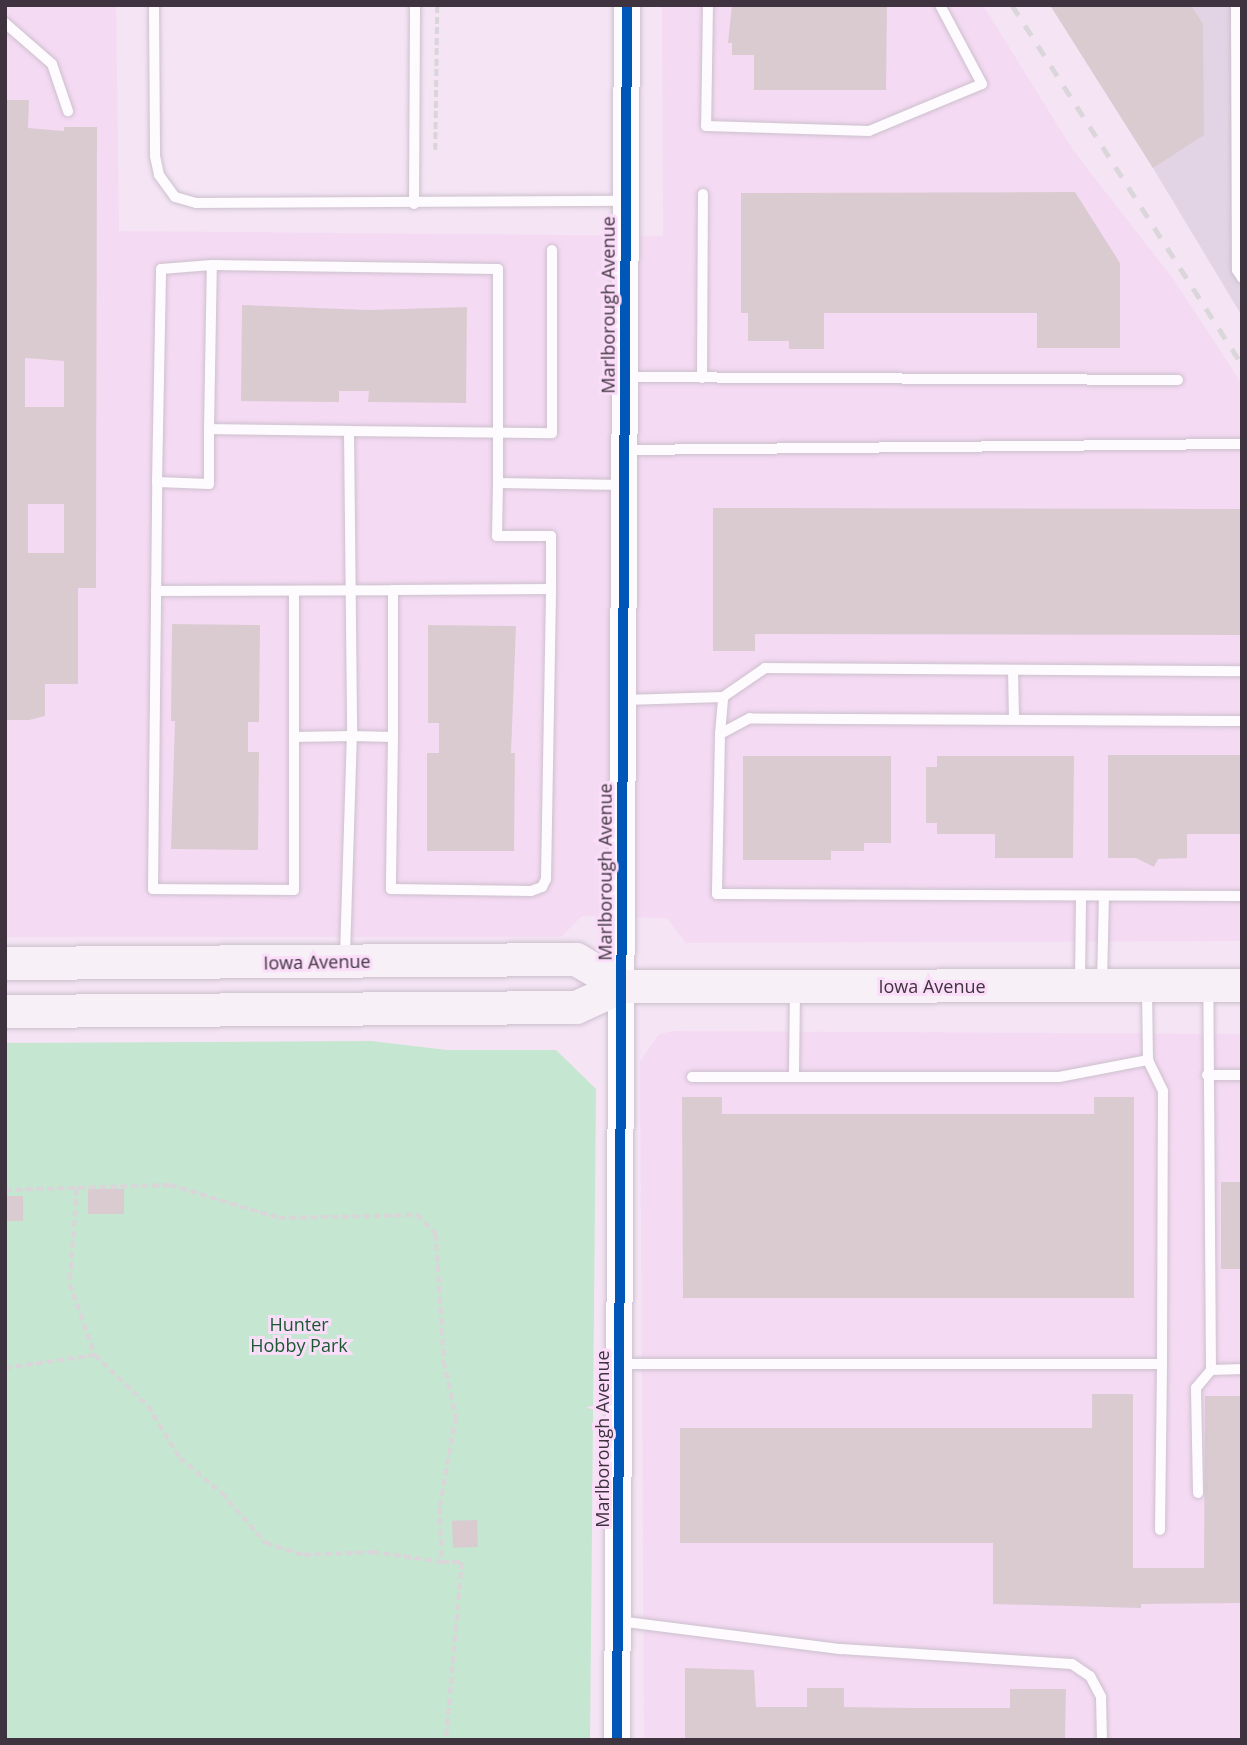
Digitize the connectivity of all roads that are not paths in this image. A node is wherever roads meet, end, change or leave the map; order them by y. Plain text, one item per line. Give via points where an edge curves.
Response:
1 (154, 5) edge
2 (415, 5) edge
3 (627, 5) edge
4 (708, 5) edge
5 (940, 5) edge
6 (1236, 5) edge
7 (5, 23) edge
8 (68, 111) dead end
9 (703, 194) dead end
10 (626, 201) junction
11 (414, 204) junction
12 (552, 250) dead end
13 (212, 265) junction
14 (1242, 278) edge
15 (624, 377) junction
16 (702, 378) junction
17 (1178, 380) dead end
18 (209, 429) junction
19 (349, 431) junction
20 (496, 434) junction
21 (1242, 444) edge
22 (624, 450) junction
23 (157, 482) junction
24 (498, 483) junction
25 (624, 485) junction
26 (551, 589) junction
27 (393, 590) junction
28 (156, 591) junction
29 (294, 591) junction
30 (351, 591) junction
31 (1013, 670) junction
32 (1242, 671) edge
33 (723, 697) junction
34 (624, 700) junction
35 (1014, 718) junction
36 (1242, 721) edge
37 (720, 734) junction
38 (352, 736) junction
39 (294, 737) junction
40 (393, 737) junction
41 (1242, 896) edge
42 (1081, 897) junction
43 (1104, 897) junction
44 (345, 961) junction
45 (5, 963) edge
46 (1242, 985) edge
47 (622, 986) junction
48 (795, 986) junction
49 (1091, 986) junction
50 (1147, 986) junction
51 (1208, 986) junction
52 (5, 1011) edge
53 (1148, 1060) junction
54 (1207, 1075) junction
55 (1242, 1075) edge
56 (691, 1077) dead end
57 (794, 1077) junction
58 (620, 1364) junction
59 (1162, 1364) junction
60 (1242, 1369) edge
61 (1211, 1370) junction
62 (1198, 1493) dead end
63 (1160, 1530) dead end
64 (618, 1621) junction
65 (617, 1740) edge
66 (1102, 1740) edge

1 - 11 lane via 155,156 159,175 175,197 196,203
2 - 11 lane
3 - 10 street, Marlborough Avenue
4 - 5 lane via 706,126 870,131 982,84
6 - 14 lane via 1237,270
7 - 8 lane via 52,64
9 - 16 lane
10 - 11 lane
10 - 15 street, Marlborough Avenue
12 - 20 lane via 552,433
13 - 18 lane
13 - 20 lane via 498,269
13 - 23 lane via 161,269
15 - 16 lane
15 - 22 street, Marlborough Avenue
16 - 17 lane
18 - 19 lane
18 - 23 lane via 209,484
19 - 20 lane
19 - 30 lane
20 - 24 lane
21 - 22 lane
22 - 25 street, Marlborough Avenue
23 - 28 lane
24 - 25 lane
24 - 26 lane via 497,536 551,536
25 - 34 street, Marlborough Avenue
26 - 27 lane
26 - 40 lane via 546,878 542,887 531,891 391,889
27 - 30 lane
27 - 40 lane
28 - 29 lane
28 - 39 lane via 153,889 294,890
29 - 30 lane
29 - 39 lane
30 - 38 lane
31 - 32 lane
31 - 33 lane via 765,668
31 - 35 lane
33 - 34 lane
33 - 37 lane
34 - 47 street, Marlborough Avenue
35 - 36 lane
35 - 37 lane via 750,718
37 - 42 lane via 717,894
38 - 39 lane
38 - 40 lane
38 - 44 lane
41 - 43 lane
42 - 43 lane
42 - 49 lane
43 - 49 lane
44 - 45 main road, Iowa Avenue
44 - 47 main road, Iowa Avenue via 576,959
46 - 51 main road, Iowa Avenue
47 - 48 main road, Iowa Avenue
47 - 52 main road, Iowa Avenue via 576,1007
47 - 58 street, Marlborough Avenue
48 - 49 main road, Iowa Avenue
48 - 57 lane
49 - 50 main road, Iowa Avenue
50 - 51 main road, Iowa Avenue
50 - 53 lane
51 - 54 lane
53 - 57 lane via 1059,1077
53 - 59 lane via 1163,1091
54 - 55 lane
54 - 61 lane via 1212,1096
56 - 57 lane
58 - 59 lane
58 - 64 street, Marlborough Avenue
59 - 63 lane
60 - 61 lane
61 - 62 lane via 1196,1388
64 - 65 street, Marlborough Avenue
64 - 66 lane via 841,1649 1072,1664 1090,1676 1101,1697

